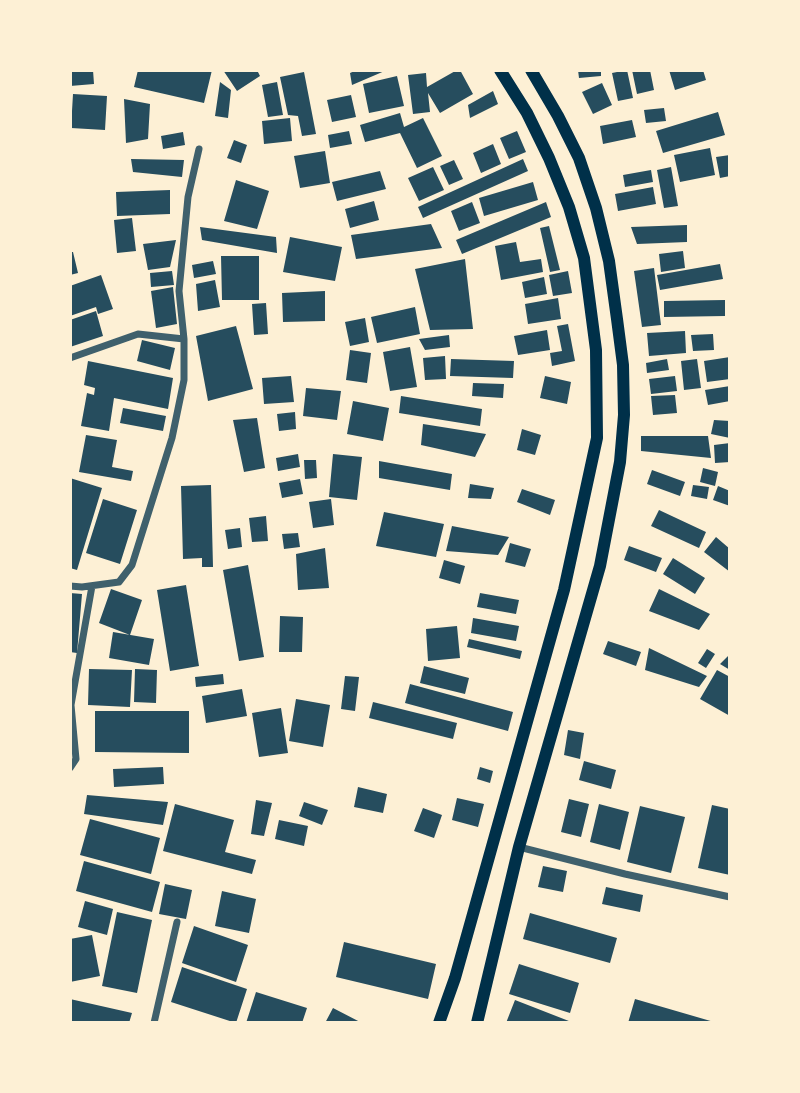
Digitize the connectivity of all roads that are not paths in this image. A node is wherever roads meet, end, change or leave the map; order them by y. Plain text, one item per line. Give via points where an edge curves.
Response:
1 (500, 70) edge
2 (531, 70) edge
3 (199, 149) dead end
4 (184, 339) junction
5 (70, 358) edge
6 (70, 586) edge
7 (92, 586) junction
8 (70, 768) edge
9 (519, 847) junction
10 (730, 897) edge
11 (177, 922) dead end
12 (154, 1023) edge
13 (439, 1023) edge
14 (477, 1023) edge

1 - 13 main road via 549,158 584,258 596,350 597,438 564,590
2 - 9 main road via 579,158 596,208 618,319 624,415 600,566
3 - 4 street via 188,197 179,291
4 - 5 street via 138,334
4 - 7 street via 184,380 172,438 132,565 119,582
6 - 7 street
7 - 8 street via 71,705 76,759
9 - 10 street
9 - 14 main road
11 - 12 street

